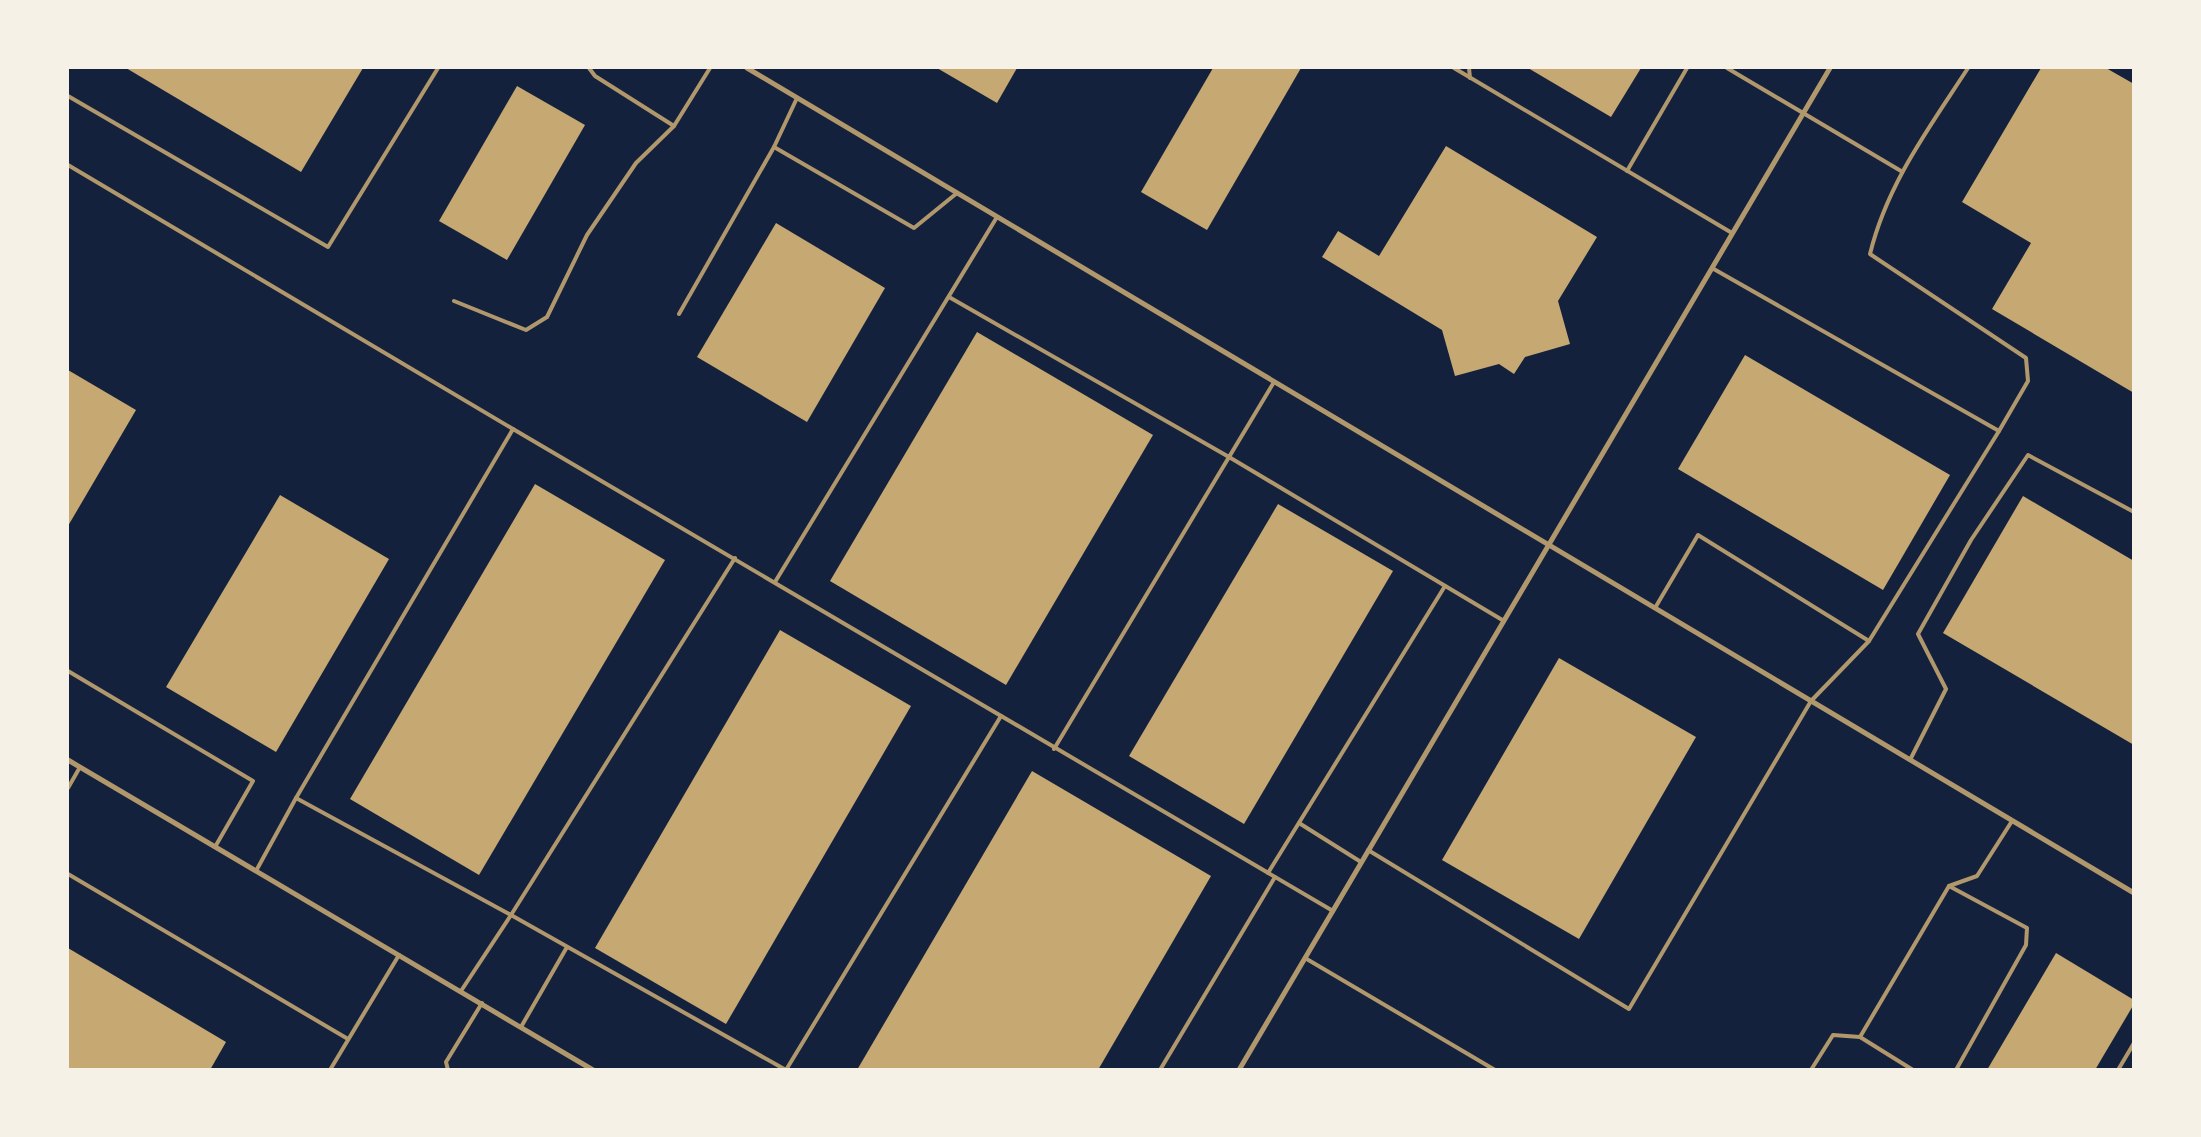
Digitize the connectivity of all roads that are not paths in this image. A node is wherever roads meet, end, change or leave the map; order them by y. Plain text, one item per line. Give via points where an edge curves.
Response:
1 (438, 68) edge
2 (589, 68) edge
3 (710, 68) edge
4 (746, 68) edge
5 (1454, 68) edge
6 (1469, 68) edge
7 (1687, 68) edge
8 (1727, 68) edge
9 (1830, 68) edge
10 (1968, 68) edge
11 (1470, 78) junction
12 (68, 96) edge
13 (798, 98) junction
14 (1803, 112) junction
15 (674, 126) junction
16 (774, 147) junction
17 (68, 166) edge
18 (1627, 171) junction
19 (1901, 172) junction
20 (957, 193) junction
21 (998, 217) junction
22 (1732, 233) junction
23 (1712, 268) junction
24 (949, 297) junction
25 (454, 301) dead end
26 (679, 314) dead end
27 (1274, 382) junction
28 (513, 429) junction
29 (1999, 432) junction
30 (1229, 457) junction
31 (2134, 512) edge
32 (1549, 546) junction
33 (735, 558) junction
34 (775, 582) junction
35 (1444, 586) junction
36 (1655, 608) junction
37 (1504, 621) junction
38 (1869, 641) junction
39 (68, 672) edge
40 (1811, 701) junction
41 (1001, 716) junction
42 (1054, 748) junction
43 (68, 760) edge
44 (1910, 760) junction
45 (80, 767) junction
46 (68, 788) edge
47 (296, 798) junction
48 (2012, 821) junction
49 (1299, 823) junction
50 (215, 847) junction
51 (1368, 850) junction
52 (1361, 862) junction
53 (256, 872) junction
54 (1268, 873) junction
55 (68, 874) edge
56 (1275, 877) junction
57 (1949, 886) junction
58 (2134, 893) edge
59 (1333, 911) junction
60 (511, 915) junction
61 (567, 947) junction
62 (399, 954) junction
63 (1304, 958) junction
64 (461, 991) junction
65 (482, 1003) junction
66 (521, 1027) junction
67 (1860, 1037) junction
68 (348, 1039) junction
69 (2134, 1043) edge
70 (786, 1069) edge
71 (330, 1070) edge
72 (448, 1070) edge
73 (594, 1070) edge
74 (1160, 1070) edge
75 (1239, 1070) edge
76 (1495, 1070) edge
77 (1811, 1070) edge
78 (1913, 1070) edge
79 (1956, 1070) edge
80 (2118, 1070) edge

1 - 12 lane via 328,246
2 - 15 lane via 595,76
3 - 15 lane
4 - 13 street
5 - 11 lane
6 - 11 lane
7 - 18 lane
8 - 14 lane
9 - 14 street
10 - 19 lane
11 - 18 lane
13 - 16 lane
13 - 20 street
14 - 19 lane
14 - 22 street
15 - 25 lane via 636,163 587,235 547,316 526,330
16 - 20 lane via 914,228
16 - 26 lane
17 - 28 lane
18 - 22 lane
19 - 29 lane via 1877,225 1870,254 2026,358 2028,381
20 - 21 street
21 - 24 lane
21 - 27 street
22 - 23 street
23 - 29 lane
23 - 32 street
24 - 30 lane
24 - 34 lane
27 - 30 lane
27 - 32 street
28 - 33 lane
28 - 47 lane
29 - 38 lane
30 - 35 lane
30 - 42 lane
31 - 44 lane via 2028,455 1971,540 1918,634 1946,689
32 - 36 street
32 - 37 street
33 - 34 lane
33 - 60 lane
34 - 41 lane
35 - 37 lane
35 - 49 lane
36 - 38 lane via 1698,535
36 - 40 street
37 - 51 street
38 - 40 lane
39 - 50 lane via 253,781
40 - 44 street
40 - 51 lane via 1629,1009
41 - 42 lane
41 - 70 lane
42 - 54 lane
43 - 45 street
44 - 48 street
45 - 46 lane
45 - 50 street
47 - 53 lane
47 - 60 lane
48 - 57 lane via 1977,876
48 - 58 street
49 - 52 lane
49 - 54 lane
50 - 53 street
51 - 52 street
52 - 59 street
53 - 62 street
54 - 56 lane
55 - 68 lane
56 - 59 lane
56 - 74 lane
57 - 67 lane
57 - 79 lane via 2027,928 2026,945
59 - 63 street
60 - 61 lane
60 - 64 lane
61 - 66 lane
61 - 70 lane
62 - 64 street
62 - 68 lane
63 - 75 street
63 - 76 lane
64 - 65 street
65 - 66 street
65 - 72 lane via 446,1062
66 - 73 street
67 - 77 lane via 1833,1035
67 - 78 lane
68 - 71 lane
69 - 80 lane

